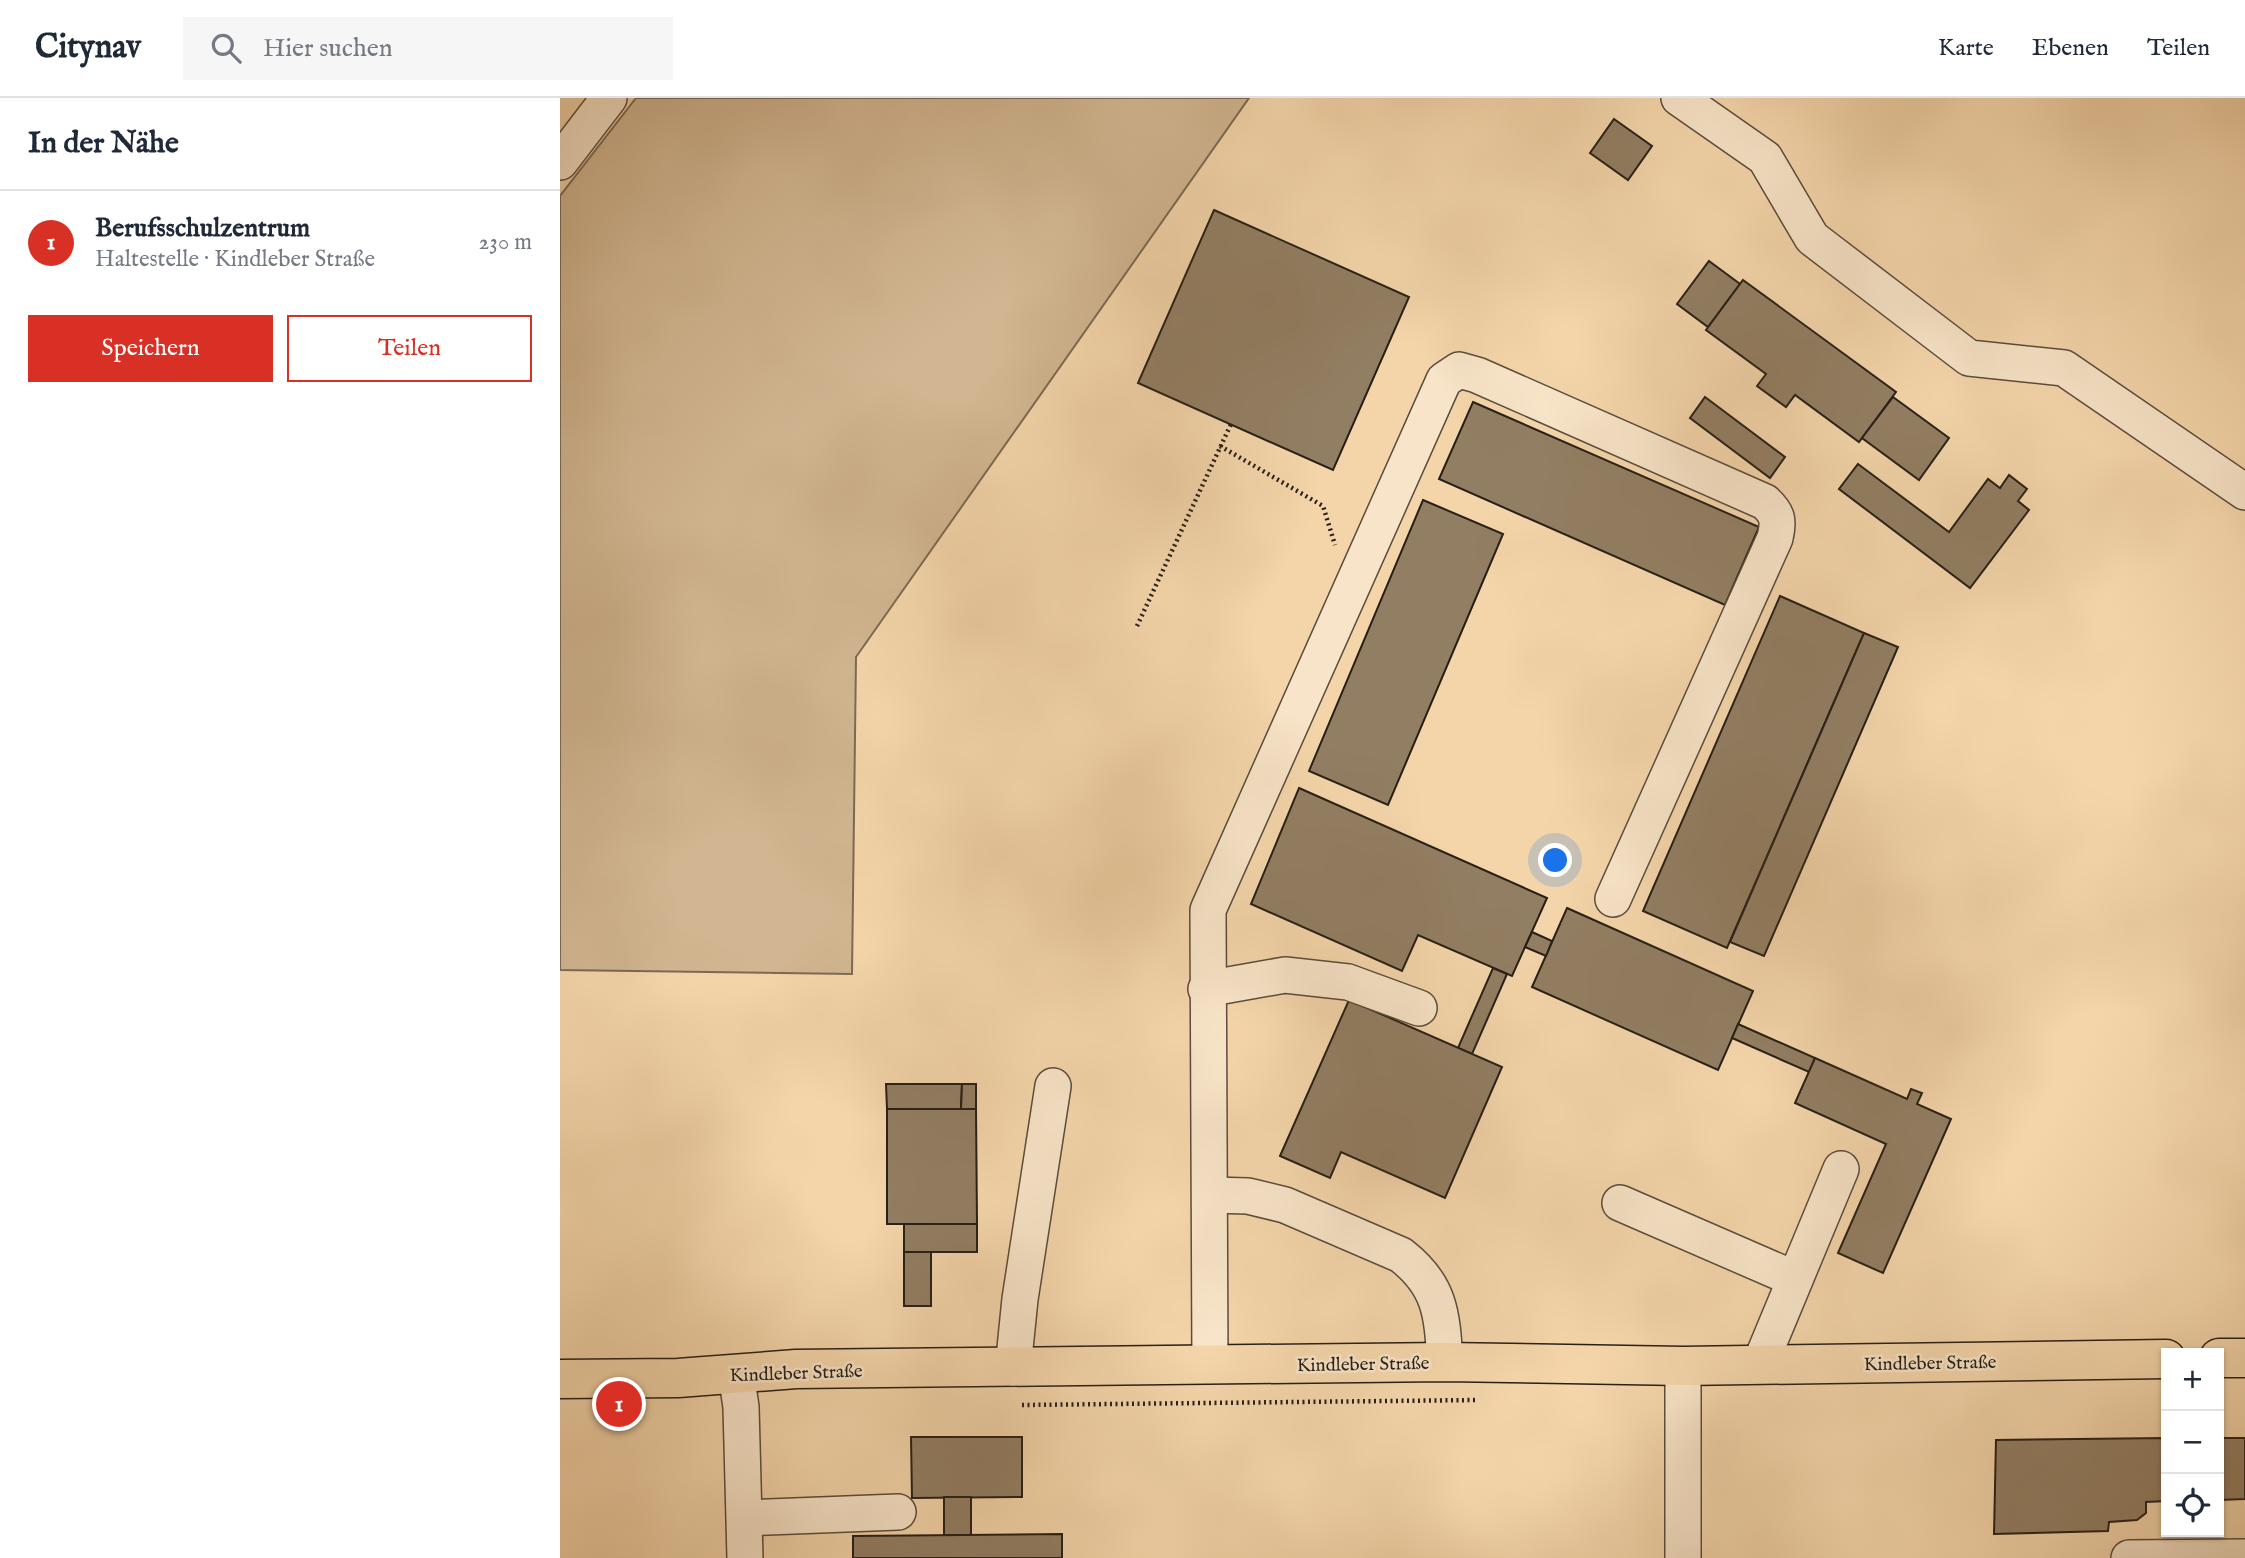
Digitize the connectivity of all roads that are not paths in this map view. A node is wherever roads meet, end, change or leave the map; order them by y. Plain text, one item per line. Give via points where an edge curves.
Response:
1 (609, 98) edge
2 (1679, 98) edge
3 (560, 162) edge
4 (2245, 492) edge
5 (1613, 900) dead end
6 (1206, 989) junction
7 (1419, 1008) dead end
8 (1053, 1086) dead end
9 (1841, 1168) dead end
10 (1211, 1195) junction
11 (1620, 1203) dead end
12 (1795, 1279) junction
13 (2245, 1357) edge
14 (2224, 1358) edge
15 (2161, 1359) edge
16 (1445, 1362) junction
17 (1760, 1364) junction
18 (1210, 1365) junction
19 (1683, 1366) junction
20 (736, 1373) junction
21 (560, 1379) edge
22 (1014, 1386) junction
23 (898, 1512) dead end
24 (745, 1518) junction
25 (2245, 1557) edge
26 (745, 1558) edge
27 (1683, 1558) edge
28 (2129, 1558) edge
29 (2235, 1558) edge

1 - 3 street
2 - 4 street via 1765,158 1812,238 1969,358 2064,368
5 - 6 street via 1779,523 1775,512 1752,497 1459,370 1444,380 1208,910
6 - 7 street via 1285,975 1348,982
6 - 10 street
8 - 22 street via 1020,1299
9 - 12 street
10 - 16 street via 1248,1196 1285,1205 1401,1255 1431,1285 1442,1314
10 - 18 street
11 - 12 street
12 - 17 street
13 - 14 main road
15 - 17 main road, Kindleber Straße
16 - 18 main road, Kindleber Straße
16 - 19 main road, Kindleber Straße
17 - 19 main road, Kindleber Straße
18 - 22 main road, Kindleber Straße
19 - 27 street
20 - 21 main road, Kindleber Straße
20 - 22 main road, Kindleber Straße
20 - 24 street
23 - 24 street
24 - 26 street
25 - 29 street
28 - 29 street

